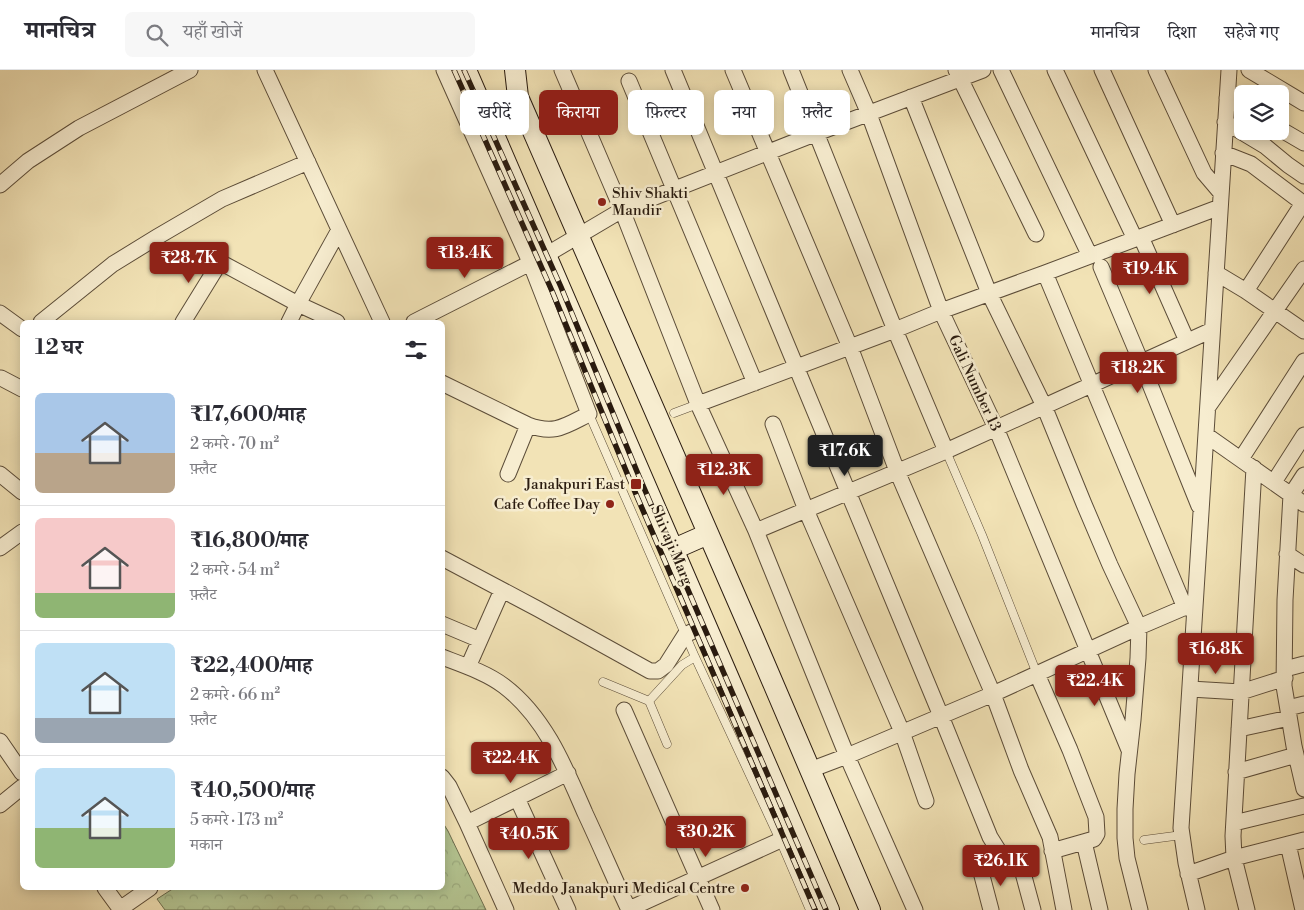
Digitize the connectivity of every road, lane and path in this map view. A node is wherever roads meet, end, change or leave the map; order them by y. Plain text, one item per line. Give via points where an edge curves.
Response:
1 (190, 70) edge
2 (265, 70) edge
3 (444, 70) edge
4 (466, 70) edge
5 (507, 70) edge
6 (515, 70) edge
7 (562, 70) edge
8 (673, 70) edge
9 (733, 70) edge
10 (791, 70) edge
11 (850, 70) edge
12 (983, 70) edge
13 (1001, 70) edge
14 (1055, 70) edge
15 (1102, 70) edge
16 (1156, 70) edge
17 (1229, 70) edge
18 (1249, 70) edge
19 (958, 74) edge
20 (629, 81) dead end
21 (515, 90) edge
22 (517, 90) edge
23 (799, 90) edge
24 (911, 97) junction
25 (1227, 98) junction
26 (1234, 102) edge
27 (1304, 103) edge
28 (868, 114) junction
29 (850, 121) edge
30 (529, 122) edge
31 (1225, 122) junction
32 (1289, 134) edge
33 (812, 135) edge
34 (818, 135) edge
35 (1304, 143) edge
36 (767, 152) junction
37 (1223, 153) junction
38 (308, 162) junction
39 (716, 173) junction
40 (1304, 176) edge
41 (0, 185) edge
42 (675, 189) junction
43 (1220, 200) junction
44 (1303, 204) edge
45 (622, 210) junction
46 (1173, 225) junction
47 (339, 230) junction
48 (1036, 234) dead end
49 (578, 235) junction
50 (1138, 238) junction
51 (538, 258) junction
52 (1095, 262) junction
53 (1304, 269) edge
54 (1216, 272) junction
55 (1045, 273) junction
56 (1246, 291) junction
57 (989, 293) junction
58 (298, 304) junction
59 (942, 311) junction
60 (1276, 311) junction
61 (0, 313) edge
62 (44, 320) edge
63 (184, 320) edge
64 (290, 320) edge
65 (333, 320) edge
66 (381, 320) edge
67 (418, 320) edge
68 (20, 328) edge
69 (895, 330) junction
70 (1212, 330) junction
71 (1304, 331) edge
72 (1187, 341) junction
73 (850, 347) junction
74 (1141, 362) junction
75 (1304, 362) edge
76 (796, 367) junction
77 (0, 378) edge
78 (755, 383) junction
79 (445, 384) edge
80 (1092, 385) junction
81 (20, 388) edge
82 (606, 393) junction
83 (698, 404) junction
84 (1044, 406) junction
85 (1207, 408) junction
86 (587, 409) junction
87 (674, 413) dead end
88 (773, 424) dead end
89 (528, 425) junction
90 (996, 428) junction
91 (1304, 434) edge
92 (1206, 435) junction
93 (946, 451) junction
94 (1241, 459) junction
95 (1254, 468) junction
96 (897, 471) junction
97 (0, 474) edge
98 (508, 474) dead end
99 (1304, 475) edge
100 (1274, 482) junction
101 (20, 490) edge
102 (848, 492) junction
103 (1291, 494) junction
104 (1304, 504) edge
105 (806, 510) junction
106 (1201, 510) junction
107 (756, 531) junction
108 (20, 533) edge
109 (708, 534) junction
110 (0, 548) edge
111 (674, 549) junction
112 (1287, 554) junction
113 (445, 560) edge
114 (1304, 564) edge
115 (502, 590) junction
116 (1190, 606) junction
117 (445, 625) edge
118 (706, 625) junction
119 (1139, 627) junction
120 (685, 635) junction
121 (480, 640) junction
122 (1089, 650) junction
123 (695, 657) junction
124 (445, 658) edge
125 (1304, 664) edge
126 (468, 667) junction
127 (1285, 673) junction
128 (1037, 674) junction
129 (604, 682) dead end
130 (1190, 689) junction
131 (1241, 692) junction
132 (993, 694) junction
133 (649, 701) junction
134 (1304, 704) edge
135 (624, 710) dead end
136 (1289, 713) junction
137 (941, 716) junction
138 (1239, 730) junction
139 (902, 732) junction
140 (0, 742) edge
141 (667, 744) dead end
142 (1298, 748) edge
143 (1130, 752) junction
144 (847, 756) junction
145 (20, 770) edge
146 (810, 770) junction
147 (1236, 772) junction
148 (568, 773) junction
149 (445, 780) edge
150 (20, 789) edge
151 (1304, 789) edge
152 (517, 798) junction
153 (926, 801) dead end
154 (0, 805) edge
155 (1304, 806) edge
156 (467, 823) junction
157 (1234, 823) junction
158 (1182, 835) junction
159 (788, 836) junction
160 (1144, 840) dead end
161 (1304, 840) edge
162 (1084, 842) junction
163 (1288, 844) junction
164 (1052, 851) junction
165 (1234, 858) junction
166 (981, 872) dead end
167 (1188, 874) junction
168 (698, 878) junction
169 (105, 890) edge
170 (147, 890) edge
171 (120, 910) edge
172 (506, 910) edge
173 (568, 910) edge
174 (629, 910) edge
175 (712, 910) edge
176 (810, 910) edge
177 (829, 910) edge
178 (870, 910) edge
179 (915, 910) edge
180 (991, 910) edge
181 (1033, 910) edge
182 (1064, 910) edge
183 (1100, 910) edge
184 (1140, 910) edge
185 (1197, 910) edge
186 (1248, 910) edge
187 (1303, 910) edge

1 - 41 street via 79,128 28,161
2 - 38 street
3 - 51 street
4 - 51 main road, Shivaji Marg
5 - 21 main road
6 - 22 main road
7 - 45 street
8 - 39 street
9 - 36 street
10 - 23 street
11 - 28 street, Gali Number 13
12 - 19 street
13 - 52 street
14 - 50 street
15 - 46 street
16 - 43 street
17 - 25 street
18 - 27 street
19 - 24 street
19 - 48 street
20 - 42 street
24 - 28 street
24 - 57 street
25 - 26 street
25 - 31 street
28 - 29 street
28 - 59 street, Gali Number 13
30 - 49 main road
31 - 37 street
31 - 40 street via 1266,146
32 - 35 street
33 - 36 street
34 - 69 street
36 - 39 street
36 - 73 street
37 - 43 street
37 - 44 street via 1251,164
38 - 47 street
38 - 62 street via 222,199 157,237 114,264
39 - 42 street
39 - 76 street
42 - 45 street
42 - 78 street
43 - 46 street
43 - 54 street
44 - 56 street
45 - 49 street
45 - 83 street
46 - 50 street
47 - 58 street
47 - 66 street
49 - 51 street
49 - 109 main road
50 - 52 street
50 - 72 street
51 - 67 street
51 - 82 main road, Shivaji Marg
51 - 86 street
52 - 55 street
52 - 74 street
53 - 60 street
54 - 56 street
54 - 70 street
55 - 57 street
55 - 80 street
56 - 60 street
57 - 59 street
57 - 84 street
58 - 63 street via 220,262
58 - 64 street
58 - 65 street
59 - 69 street
59 - 90 street, Gali Number 13
60 - 71 street
60 - 85 street
61 - 68 street
69 - 73 street
69 - 93 street
70 - 72 street
70 - 85 street
72 - 74 street
73 - 76 street
73 - 96 street
74 - 80 street
74 - 106 street
75 - 94 street
76 - 78 street
76 - 102 street
77 - 81 street
78 - 83 street
79 - 89 street
80 - 84 street
80 - 116 street
82 - 86 street
82 - 111 main road, Shivaji Marg
83 - 87 lane
83 - 107 street
84 - 90 street
84 - 119 street via 1087,513
85 - 92 street
86 - 89 street via 558,429 539,429
86 - 120 lane
88 - 105 street
89 - 98 street
90 - 93 street
90 - 122 street, Gali Number 13
91 - 100 street
92 - 94 street
92 - 106 street
93 - 96 street
93 - 128 lane
94 - 95 street
95 - 100 street
95 - 131 street
96 - 102 street
96 - 132 street
97 - 101 street
99 - 103 street
100 - 103 street
102 - 105 street
102 - 137 street
103 - 104 street
103 - 112 street
105 - 107 street
105 - 139 street
106 - 116 street
107 - 144 street
108 - 110 street
109 - 111 main road
109 - 146 main road
111 - 118 main road, Shivaji Marg
112 - 114 street
112 - 127 street
113 - 115 street
115 - 120 street via 650,671 658,671 666,665
115 - 121 street
116 - 119 street
116 - 130 street
117 - 121 street
118 - 120 street
118 - 159 main road, Shivaji Marg
119 - 122 street
119 - 143 street
120 - 123 lane
121 - 126 street
122 - 128 street
122 - 143 street, Gali Number 13
123 - 133 lane via 682,664
123 - 159 lane
124 - 126 street
125 - 127 street
126 - 148 street via 504,685 531,711
127 - 131 street
127 - 136 street
128 - 132 street
128 - 162 street via 1096,817 1097,834 1094,839
129 - 133 lane
130 - 131 street
130 - 158 street
131 - 138 street
132 - 137 street
132 - 164 street via 1050,837
133 - 141 lane
134 - 136 street
135 - 168 street
136 - 138 street
136 - 142 street
137 - 139 street
137 - 181 street via 990,837 1000,854 1023,873
138 - 147 street
139 - 144 street
139 - 153 street
140 - 145 street
142 - 147 street
142 - 151 street
143 - 184 street via 1125,838
144 - 146 street
144 - 179 street
146 - 178 main road
147 - 157 street
148 - 152 street
148 - 174 street
149 - 156 street
150 - 154 street
152 - 156 street
152 - 173 street
155 - 157 street
156 - 172 street
157 - 165 street
158 - 160 lane
158 - 167 street
159 - 168 street
159 - 176 lane
159 - 177 main road, Shivaji Marg
161 - 163 street
162 - 164 street
162 - 183 street
163 - 165 street
163 - 187 street
164 - 182 street
165 - 167 street
165 - 186 street
166 - 180 street
167 - 185 street
168 - 174 street
168 - 175 street
169 - 171 street
170 - 171 street

